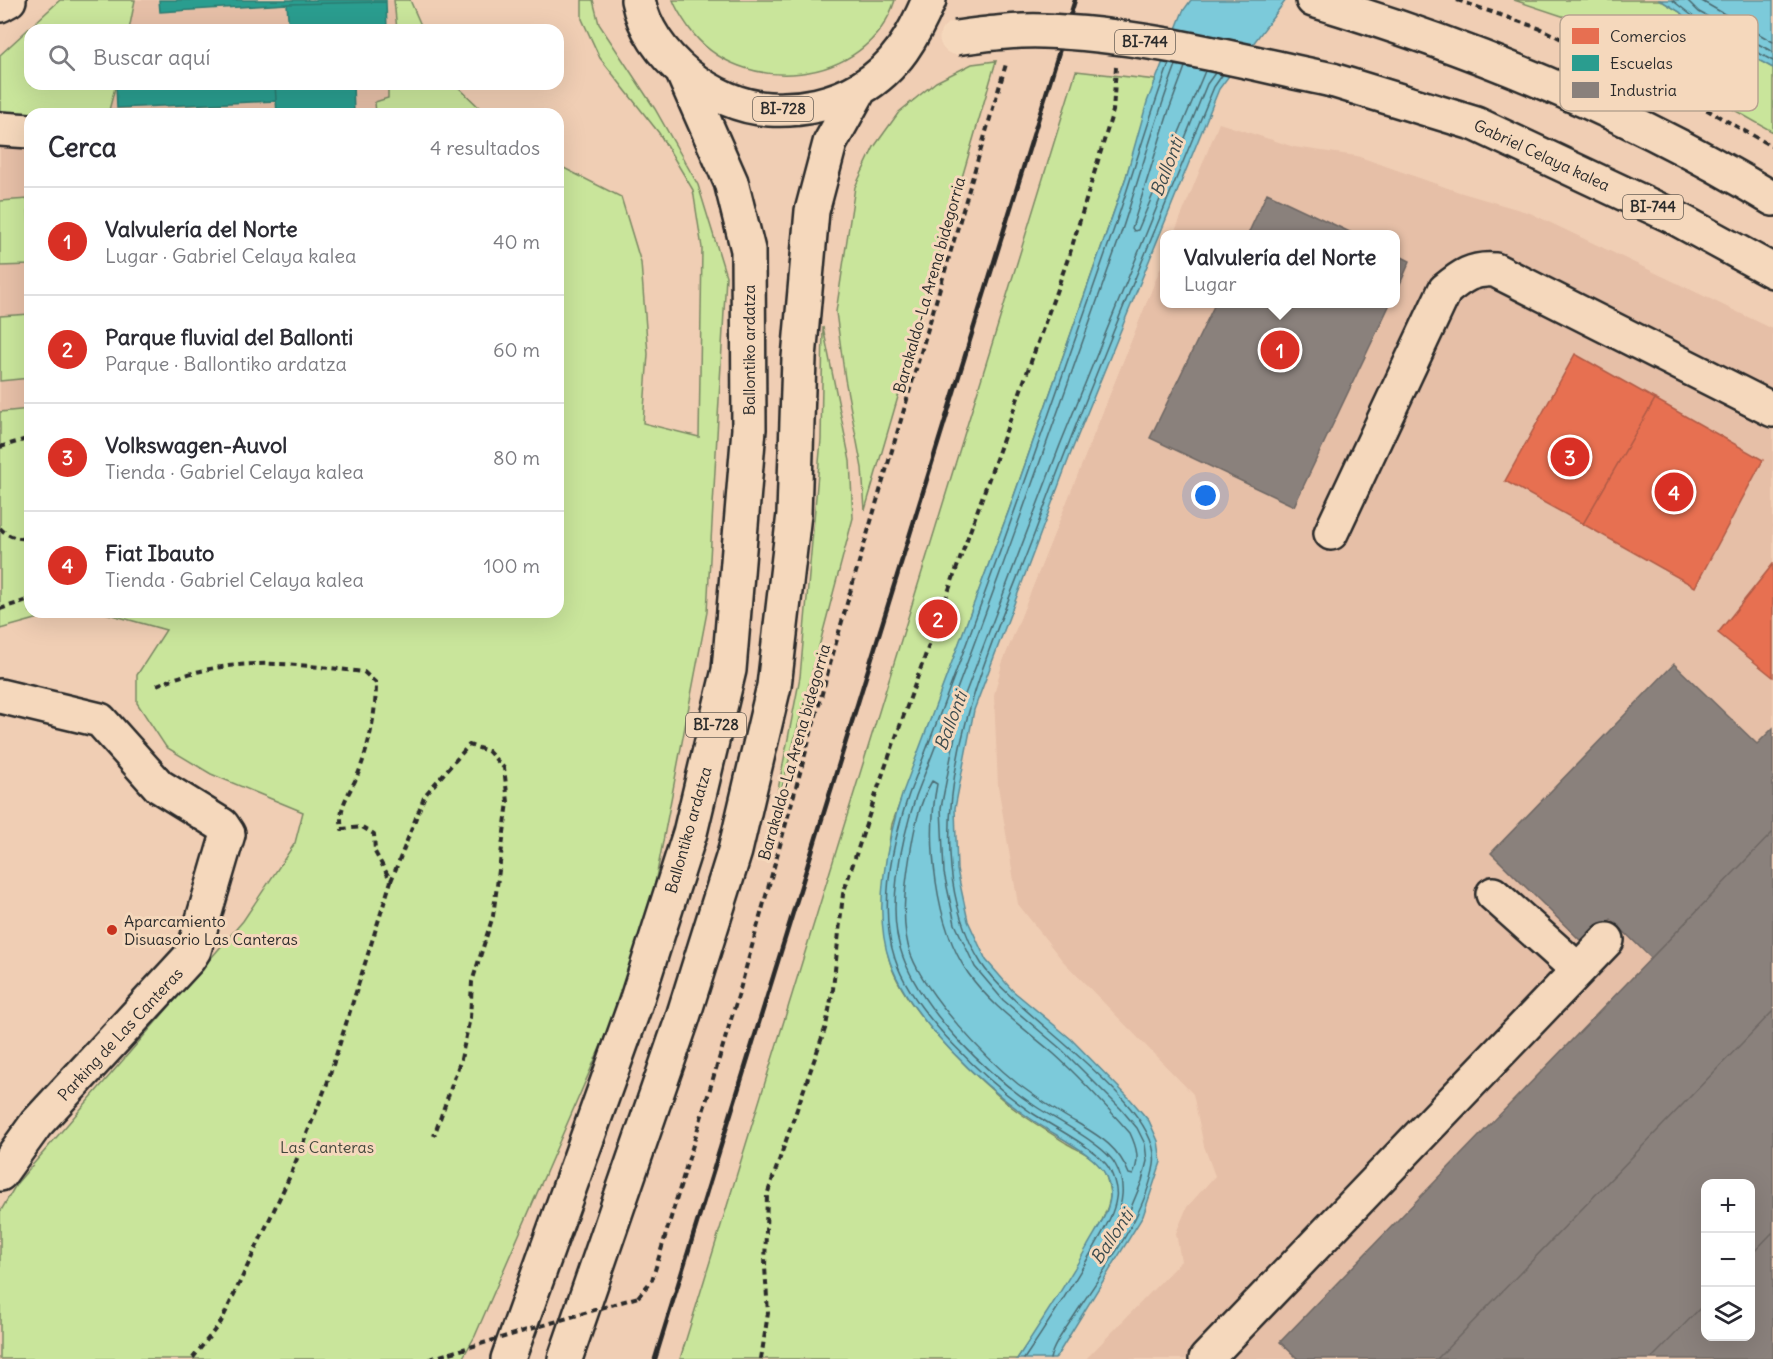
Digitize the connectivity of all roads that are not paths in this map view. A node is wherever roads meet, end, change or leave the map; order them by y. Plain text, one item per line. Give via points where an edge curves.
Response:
1 (9, 0) edge
2 (638, 0) edge
3 (929, 0) edge
4 (1313, 0) edge
5 (0, 5) edge
6 (892, 64) junction
7 (682, 73) junction
8 (860, 89) junction
9 (1560, 90) edge
10 (1605, 111) edge
11 (0, 129) edge
12 (24, 131) edge
13 (1773, 199) edge
14 (1773, 271) edge
15 (1773, 410) edge
16 (1331, 533) dead end
17 (0, 696) edge
18 (1493, 894) dead end
19 (1607, 940) dead end
20 (1578, 970) junction
21 (0, 1174) edge
22 (508, 1359) edge
23 (565, 1359) edge
24 (1206, 1359) edge

1 - 5 main road
2 - 7 main road, BI-728 via 657,44
3 - 6 main road, BI-728 via 915,33
4 - 9 main road via 1490,60
6 - 8 main road, BI-728
6 - 14 main road, Gabriel Celaya kalea / BI-744, bridge via 956,38 1042,31 1123,38 1332,80 1476,124 1672,216
7 - 8 main road, BI-728 via 723,98 768,110 815,107
7 - 22 main road, Ballontiko ardatza / BI-728 via 731,182 748,250 749,429 729,670 690,832 635,1005
8 - 23 main road, BI-728 via 830,143 812,211 799,358 794,514 774,686 735,850 682,1020
10 - 13 main road
11 - 12 main road
15 - 16 main road via 1495,270 1477,268 1444,290
17 - 21 main road, Parking de Las Canteras via 100,720 159,786 222,825 228,834 189,958 36,1124
18 - 20 main road
19 - 20 main road
20 - 24 main road

